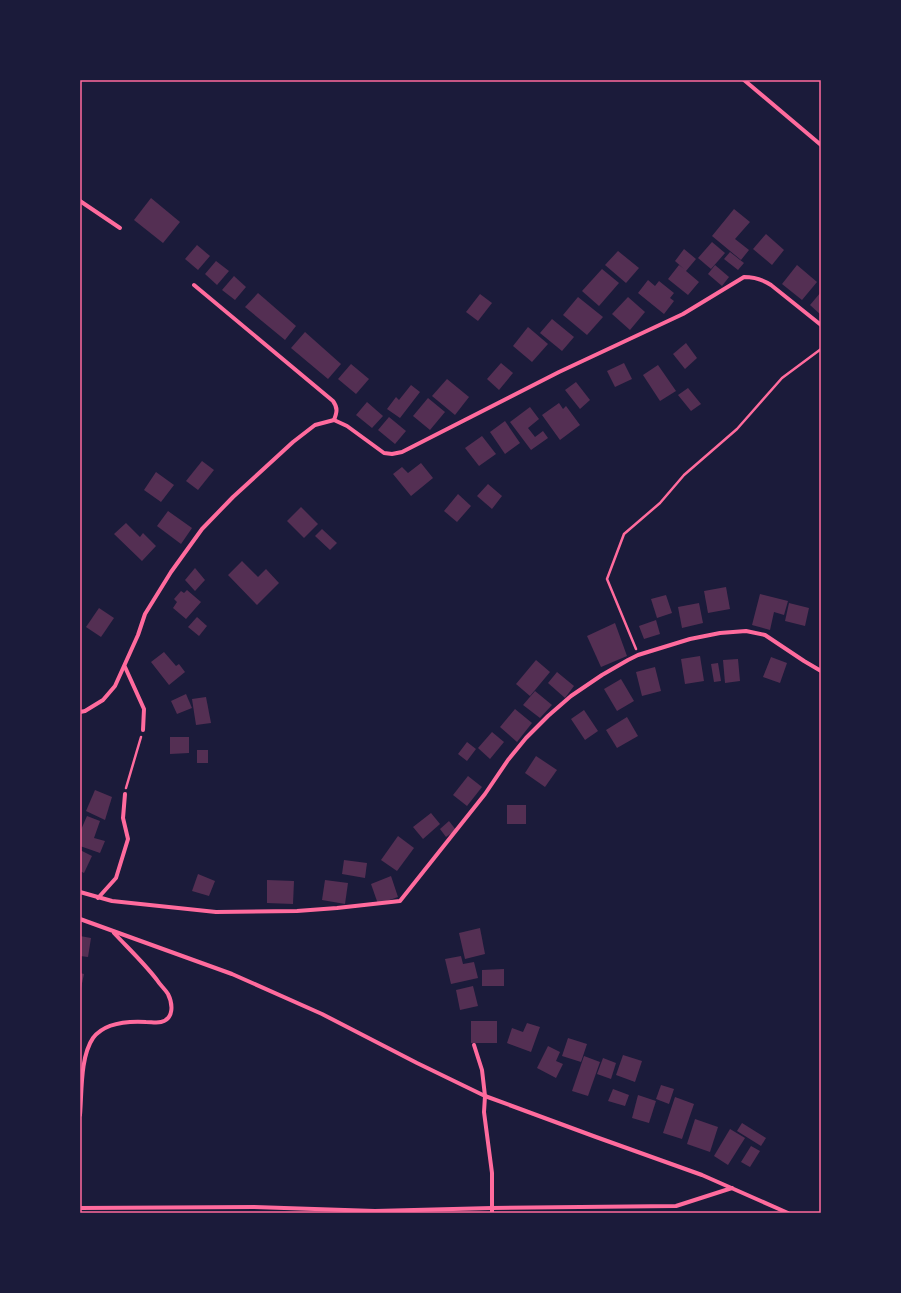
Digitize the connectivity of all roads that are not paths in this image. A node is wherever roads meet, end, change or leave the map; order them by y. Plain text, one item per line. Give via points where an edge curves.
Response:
1 (744, 80) edge
2 (821, 146) edge
3 (80, 201) edge
4 (120, 228) dead end
5 (194, 285) dead end
6 (821, 325) edge
7 (334, 420) junction
8 (124, 667) junction
9 (821, 671) edge
10 (80, 712) edge
11 (143, 730) road end
12 (125, 794) road end
13 (80, 892) edge
14 (98, 898) junction
15 (80, 919) edge
16 (112, 931) junction
17 (474, 1045) dead end
18 (485, 1096) junction
19 (80, 1116) edge
20 (733, 1188) junction
21 (80, 1208) edge
22 (492, 1208) junction
23 (492, 1213) edge
24 (788, 1213) edge

1 - 2 street
3 - 4 street
5 - 7 street via 333,401 337,412
6 - 7 street via 762,279 744,278 683,314 559,372 402,452 384,453 347,426
7 - 8 street via 315,425 293,442 202,529 145,614
8 - 10 street via 115,686 103,700
8 - 11 street via 144,709
9 - 14 street via 765,635 746,631 690,639 638,655 602,674 571,696 526,738 400,901 337,908 216,912
12 - 14 street via 123,818 128,839 116,878
13 - 14 street
15 - 16 street
16 - 18 street via 239,977 322,1014
16 - 19 street via 168,994 171,1014 160,1022 116,1023 94,1037 85,1061
17 - 18 street via 482,1070
18 - 20 street
18 - 22 street via 484,1112 492,1173
20 - 22 street via 676,1206
20 - 24 street
21 - 22 street via 254,1207 375,1211
22 - 23 street

